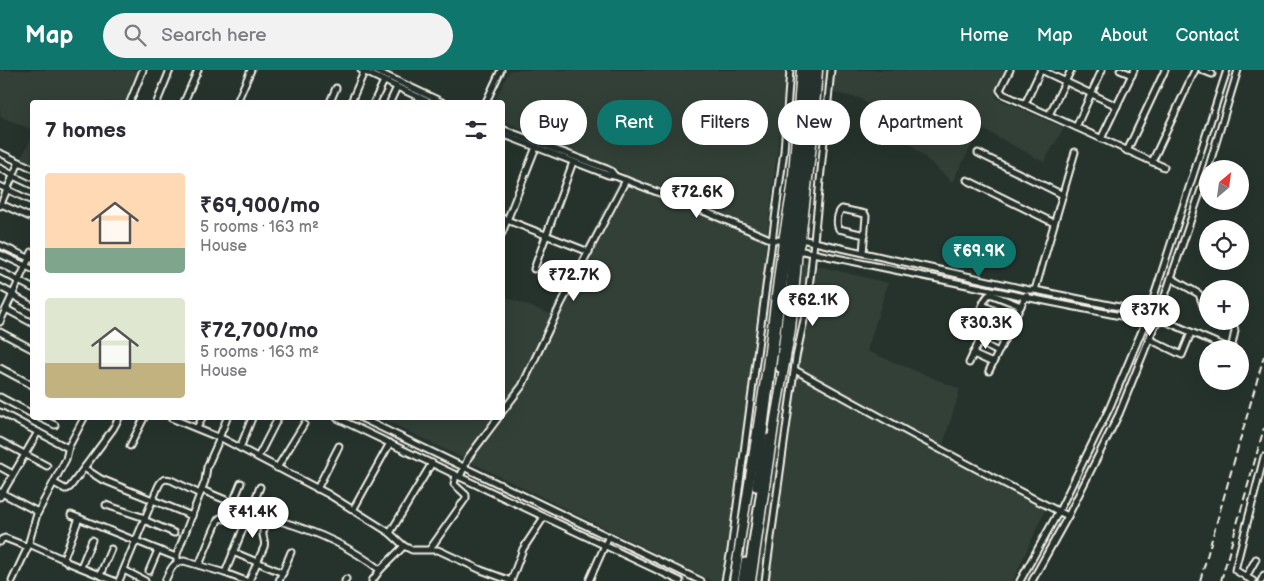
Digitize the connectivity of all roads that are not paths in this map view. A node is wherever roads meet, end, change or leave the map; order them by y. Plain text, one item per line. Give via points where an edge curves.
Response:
1 (143, 70) edge
2 (170, 70) edge
3 (198, 70) edge
4 (251, 70) edge
5 (374, 70) edge
6 (501, 70) edge
7 (790, 70) edge
8 (801, 70) edge
9 (807, 70) edge
10 (812, 70) edge
11 (818, 70) edge
12 (831, 70) edge
13 (1010, 70) edge
14 (1041, 70) edge
15 (1071, 70) edge
16 (1102, 70) edge
17 (1120, 70) edge
18 (1164, 70) edge
19 (1196, 70) edge
20 (1203, 70) edge
21 (1227, 70) edge
22 (1238, 70) edge
23 (363, 71) edge
24 (1133, 73) edge
25 (1212, 74) dead end
26 (384, 81) junction
27 (1066, 82) junction
28 (396, 87) junction
29 (336, 88) dead end
30 (1091, 94) junction
31 (131, 100) edge
32 (158, 100) edge
33 (185, 100) edge
34 (238, 100) edge
35 (331, 100) edge
36 (352, 100) edge
37 (375, 100) edge
38 (391, 100) edge
39 (425, 100) edge
40 (438, 100) edge
41 (487, 100) edge
42 (1025, 104) junction
43 (1117, 106) junction
44 (1049, 115) junction
45 (1076, 127) junction
46 (505, 130) edge
47 (505, 135) edge
48 (1101, 139) junction
49 (536, 147) junction
50 (1127, 151) junction
51 (1075, 152) dead end
52 (0, 153) edge
53 (978, 153) dead end
54 (1211, 160) edge
55 (19, 162) junction
56 (574, 162) junction
57 (1152, 162) junction
58 (30, 167) edge
59 (1164, 167) dead end
60 (0, 168) edge
61 (13, 176) junction
62 (616, 176) junction
63 (1192, 178) junction
64 (626, 180) junction
65 (967, 180) dead end
66 (1199, 180) edge
67 (30, 184) edge
68 (0, 186) edge
69 (7, 190) junction
70 (1063, 195) junction
71 (1199, 197) edge
72 (30, 200) edge
73 (0, 205) edge
74 (30, 217) edge
75 (505, 219) edge
76 (1054, 223) junction
77 (547, 235) junction
78 (865, 235) junction
79 (772, 239) junction
80 (801, 239) junction
81 (784, 240) junction
82 (814, 242) junction
83 (0, 244) edge
84 (798, 250) junction
85 (589, 252) junction
86 (813, 253) junction
87 (863, 253) junction
88 (0, 254) edge
89 (30, 259) edge
90 (30, 260) edge
91 (915, 265) junction
92 (26, 266) junction
93 (30, 269) edge
94 (534, 269) dead end
95 (0, 271) edge
96 (914, 274) junction
97 (1171, 278) junction
98 (19, 281) junction
99 (0, 287) edge
100 (30, 287) edge
101 (1029, 290) junction
102 (1035, 290) junction
103 (1199, 294) edge
104 (13, 295) junction
105 (1025, 298) junction
106 (0, 305) edge
107 (30, 305) edge
108 (983, 305) junction
109 (1021, 306) junction
110 (6, 309) junction
111 (1148, 313) junction
112 (1158, 315) junction
113 (978, 316) junction
114 (1014, 320) junction
115 (1146, 321) junction
116 (0, 322) edge
117 (30, 322) edge
118 (1165, 322) junction
119 (975, 323) dead end
120 (1156, 323) junction
121 (1235, 330) edge
122 (1009, 331) junction
123 (0, 332) edge
124 (1191, 333) junction
125 (1149, 340) junction
126 (1004, 341) junction
127 (979, 342) junction
128 (30, 348) edge
129 (998, 352) junction
130 (973, 354) junction
131 (968, 362) dead end
132 (993, 363) junction
133 (0, 368) edge
134 (795, 370) junction
135 (989, 371) dead end
136 (1119, 384) junction
137 (30, 385) edge
138 (1129, 388) junction
139 (0, 397) edge
140 (505, 408) edge
141 (0, 412) edge
142 (30, 413) edge
143 (44, 420) edge
144 (83, 420) edge
145 (117, 420) edge
146 (143, 420) edge
147 (178, 420) edge
148 (201, 420) edge
149 (226, 420) edge
150 (251, 420) edge
151 (277, 420) edge
152 (341, 420) edge
153 (366, 420) edge
154 (496, 420) edge
155 (304, 424) dead end
156 (55, 425) dead end
157 (197, 428) junction
158 (38, 432) junction
159 (219, 438) junction
160 (0, 441) edge
161 (390, 443) junction
162 (130, 446) dead end
163 (339, 446) dead end
164 (68, 448) junction
165 (240, 448) junction
166 (25, 454) junction
167 (1264, 457) edge
168 (258, 458) junction
169 (432, 463) junction
170 (48, 466) dead end
171 (0, 467) edge
172 (464, 467) junction
173 (84, 468) junction
174 (277, 468) junction
175 (14, 474) junction
176 (458, 476) junction
177 (54, 483) junction
178 (241, 483) dead end
179 (260, 487) dead end
180 (317, 489) junction
181 (201, 492) junction
182 (1, 494) edge
183 (153, 499) junction
184 (233, 503) junction
185 (106, 504) dead end
186 (274, 504) dead end
187 (250, 510) junction
188 (353, 510) junction
189 (1059, 511) junction
190 (38, 512) junction
191 (259, 514) dead end
192 (71, 515) dead end
193 (192, 516) junction
194 (1068, 516) junction
195 (544, 517) junction
196 (79, 518) junction
197 (145, 519) junction
198 (280, 521) dead end
199 (174, 533) dead end
200 (390, 533) junction
201 (609, 536) junction
202 (92, 540) dead end
203 (136, 541) junction
204 (0, 542) edge
205 (28, 545) junction
206 (404, 546) junction
207 (604, 546) junction
208 (111, 549) dead end
209 (430, 549) junction
210 (158, 550) junction
211 (233, 552) junction
212 (291, 552) dead end
213 (177, 559) junction
214 (1256, 559) dead end
215 (65, 560) junction
216 (257, 562) junction
217 (199, 565) junction
218 (81, 567) junction
219 (124, 570) junction
220 (380, 570) junction
221 (150, 571) dead end
222 (225, 572) junction
223 (283, 572) junction
224 (100, 575) junction
225 (1264, 575) edge
226 (1246, 577) junction
227 (12, 581) edge
228 (114, 581) edge
229 (119, 581) edge
230 (145, 581) edge
231 (164, 581) edge
232 (248, 581) edge
233 (279, 581) edge
234 (372, 581) edge
235 (511, 581) edge
236 (589, 581) edge
237 (680, 581) edge
238 (701, 581) edge
239 (725, 581) edge
240 (734, 581) edge
241 (742, 581) edge
242 (747, 581) edge
243 (751, 581) edge
244 (765, 581) edge
245 (1020, 581) edge
246 (1032, 581) edge
247 (1253, 581) edge
248 (1261, 581) edge

1 - 31 street
2 - 32 street
3 - 33 street
4 - 34 street
5 - 40 street
6 - 41 street
7 - 79 street via 784,151
8 - 81 highway via 792,188
9 - 241 main road via 797,190
10 - 242 main road via 802,191 781,363
11 - 80 highway
12 - 82 street
13 - 42 street via 1000,90
14 - 27 street
14 - 42 street
15 - 27 street
16 - 30 street
17 - 24 street
18 - 50 street
19 - 57 street
20 - 25 street
21 - 63 street
22 - 54 street
23 - 26 street
23 - 36 street
24 - 43 street
26 - 28 street
26 - 37 street
27 - 30 street
27 - 44 street
28 - 38 street
28 - 39 street
29 - 35 street
30 - 43 street
30 - 45 street
42 - 44 street
43 - 48 street
44 - 45 street
45 - 48 street
46 - 62 street via 607,169
47 - 49 street
48 - 50 street
49 - 56 street
49 - 75 street
50 - 57 street
51 - 70 street
52 - 55 street
53 - 70 street
55 - 58 street
55 - 61 street
56 - 62 street
56 - 77 street
57 - 59 street
60 - 61 street
61 - 67 street
61 - 69 street
62 - 64 street
63 - 66 street
63 - 111 street
64 - 79 street
64 - 85 street
65 - 76 street
68 - 69 street
69 - 72 street
69 - 73 street
70 - 76 street
71 - 97 street
73 - 74 street
75 - 77 street
76 - 102 street
77 - 85 street
77 - 94 street
78 - 78 street via 865,214 840,211 839,230
78 - 87 street
79 - 81 street
79 - 239 street
80 - 82 street
80 - 84 highway
81 - 240 highway
82 - 86 street
82 - 87 street
83 - 89 street
84 - 86 street
84 - 243 highway via 791,329
85 - 140 street via 522,386
86 - 96 street
86 - 134 street
87 - 91 street
88 - 92 street
90 - 92 street
91 - 96 street
91 - 101 street
92 - 93 street
92 - 98 street
95 - 98 street
96 - 105 street
97 - 103 street
97 - 112 street
98 - 100 street
98 - 104 street
99 - 104 street
101 - 102 street
101 - 105 street
102 - 111 street
104 - 107 street
104 - 110 street
105 - 109 street
105 - 115 street
106 - 110 street
108 - 109 street via 993,294
108 - 113 street
108 - 114 street
109 - 114 street
110 - 116 street
110 - 117 street
111 - 112 street
111 - 115 street
112 - 118 street
112 - 120 street
113 - 119 street
113 - 122 street
114 - 122 street
115 - 120 street
115 - 136 street
118 - 120 street
118 - 124 street
120 - 125 street
121 - 124 street via 1228,348
122 - 126 street
123 - 128 street
124 - 125 street via 1182,355
125 - 138 street
126 - 127 street via 984,331
126 - 129 street
127 - 129 street
127 - 130 street
129 - 132 street
130 - 131 street
130 - 132 street
132 - 135 street
133 - 137 street
134 - 189 street
134 - 244 street
136 - 138 street
136 - 189 street
138 - 194 street
139 - 142 street
141 - 158 street
143 - 156 street
144 - 164 street
145 - 173 street
146 - 162 street
147 - 157 street
148 - 157 street
149 - 159 street
150 - 165 street
151 - 168 street
152 - 161 street
153 - 172 street
154 - 172 street
155 - 174 street
157 - 159 street
158 - 164 street
158 - 166 street
159 - 165 street
159 - 181 street
160 - 166 street
161 - 169 street
161 - 188 street
163 - 180 street
164 - 177 street
165 - 168 street
166 - 170 street
166 - 175 street
167 - 226 street via 1235,570
168 - 174 street
169 - 176 street
169 - 200 street
171 - 175 street
172 - 176 street
172 - 201 street
173 - 177 street via 68,489
173 - 183 street via 101,479
174 - 180 street
175 - 182 street
176 - 195 street
176 - 209 street via 454,484 466,494 466,498
177 - 190 street
178 - 184 street
179 - 187 street
180 - 188 street
181 - 183 street via 167,479 162,480
181 - 184 street
181 - 193 street
182 - 190 street
183 - 193 street
183 - 197 street
184 - 187 street
184 - 217 street via 226,518 218,520
185 - 197 street
186 - 216 street via 262,535 265,543
187 - 191 street
187 - 211 street
188 - 200 street
189 - 194 street
189 - 245 street
190 - 205 street
192 - 196 street
193 - 213 street
194 - 246 street
195 - 207 street
195 - 235 street via 523,549
196 - 203 street
196 - 215 street
197 - 199 street
197 - 203 street
198 - 220 street via 321,536 363,557
200 - 206 street
201 - 207 street
201 - 238 street
202 - 218 street
203 - 210 street
203 - 219 street
204 - 205 street via 5,538
205 - 215 street
205 - 227 street
206 - 209 street via 417,551
206 - 220 street
207 - 236 street
207 - 237 street
208 - 224 street
209 - 235 street
210 - 213 street
210 - 221 street
211 - 216 street
211 - 222 street
212 - 223 street
213 - 217 street
213 - 231 street
214 - 226 street
215 - 218 street
216 - 223 street
216 - 232 street
217 - 222 street
218 - 224 street
219 - 229 street
219 - 230 street
220 - 234 street
222 - 232 street
223 - 233 street
224 - 228 street
225 - 248 street
226 - 247 street

